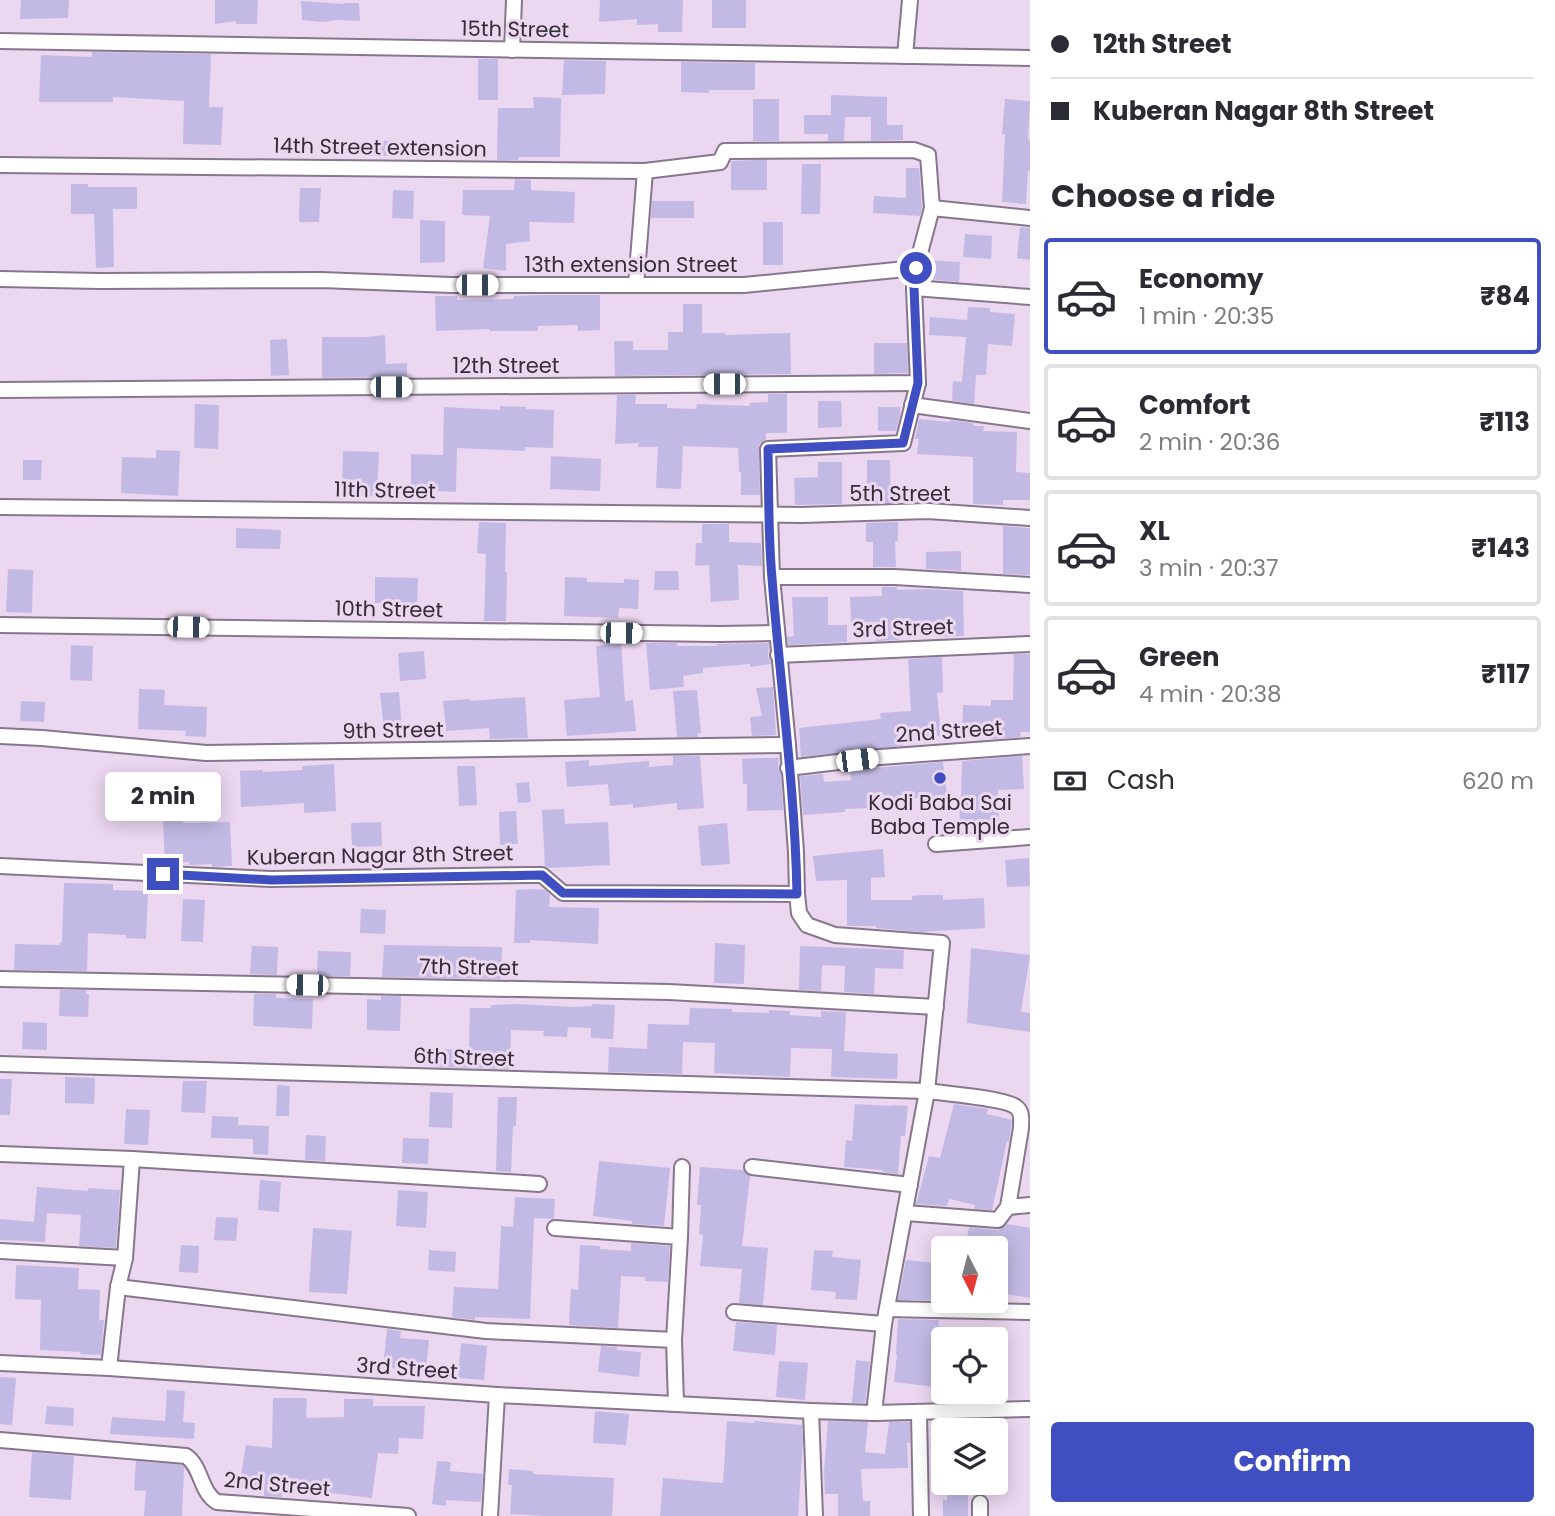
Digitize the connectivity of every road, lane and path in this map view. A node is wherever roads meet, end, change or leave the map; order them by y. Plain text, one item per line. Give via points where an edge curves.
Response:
1 (514, 0) edge
2 (909, 0) edge
3 (0, 41) edge
4 (512, 50) junction
5 (905, 56) junction
6 (1030, 58) edge
7 (0, 164) edge
8 (645, 171) junction
9 (932, 208) junction
10 (1030, 218) edge
11 (916, 268) junction
12 (0, 278) edge
13 (636, 285) junction
14 (914, 288) junction
15 (1030, 297) edge
16 (918, 383) junction
17 (0, 390) edge
18 (912, 405) junction
19 (1030, 421) edge
20 (0, 507) edge
21 (770, 515) junction
22 (1030, 518) edge
23 (772, 576) junction
24 (1030, 585) edge
25 (0, 625) edge
26 (777, 633) junction
27 (1030, 644) edge
28 (778, 655) junction
29 (0, 736) edge
30 (788, 745) junction
31 (1030, 746) edge
32 (788, 768) junction
33 (1030, 837) edge
34 (936, 844) dead end
35 (0, 866) edge
36 (797, 894) junction
37 (0, 979) edge
38 (936, 1007) junction
39 (0, 1064) edge
40 (927, 1091) junction
41 (0, 1154) edge
42 (132, 1159) junction
43 (682, 1167) dead end
44 (752, 1167) dead end
45 (539, 1184) dead end
46 (910, 1185) junction
47 (1030, 1205) edge
48 (1008, 1207) junction
49 (905, 1213) junction
50 (555, 1228) dead end
51 (680, 1237) junction
52 (0, 1251) edge
53 (125, 1258) junction
54 (118, 1287) junction
55 (887, 1309) junction
56 (734, 1312) dead end
57 (1030, 1312) edge
58 (884, 1324) junction
59 (674, 1340) junction
60 (0, 1363) edge
61 (110, 1368) junction
62 (496, 1395) junction
63 (676, 1404) junction
64 (1030, 1409) edge
65 (811, 1412) junction
66 (919, 1412) junction
67 (874, 1413) junction
68 (0, 1440) edge
69 (408, 1516) edge
70 (490, 1516) edge
71 (815, 1516) edge
72 (921, 1516) edge

1 - 4 street
2 - 5 street
3 - 4 street, 15th Street
4 - 5 street, 15th Street
5 - 6 street, 15th Street
7 - 8 street, 14th Street extension
8 - 9 street, 14th Street extension via 720,162 724,151 914,150 928,155
8 - 13 street
9 - 10 street
9 - 11 street
11 - 13 street, 13th extension Street via 744,285
11 - 14 street
12 - 13 street, 13th extension Street
14 - 15 street
14 - 16 street
16 - 17 street, 12th Street
16 - 18 street
18 - 19 street
18 - 21 street via 903,443 768,449
20 - 21 street, 11th Street
21 - 22 street, 5th Street via 928,511
21 - 23 street
23 - 24 street
23 - 26 street
25 - 26 street, 10th Street
26 - 28 street
27 - 28 street, 3rd Street
28 - 30 street
29 - 30 street, 9th Street via 206,754
30 - 32 street
31 - 32 street, 2nd Street
32 - 36 street
33 - 34 street
35 - 36 street, Kuberan Nagar 8th Street via 271,880 542,875 563,893
36 - 38 street via 799,913 807,925 818,930 942,943
37 - 38 street, 7th Street via 669,992
38 - 40 street
39 - 40 street, 6th Street
40 - 46 street
40 - 48 street, 6th Street via 1016,1106 1021,1128
41 - 42 street
42 - 45 street
42 - 53 street
43 - 51 street
44 - 46 street
46 - 49 street
47 - 48 street
48 - 49 street via 998,1220
49 - 55 street
50 - 51 street
51 - 59 street
52 - 53 street
53 - 54 street
54 - 59 street via 486,1331
54 - 61 street
55 - 57 street
55 - 58 street
56 - 58 street
58 - 67 street
59 - 63 street
60 - 61 street, 3rd Street
61 - 62 street, 3rd Street
62 - 63 street, 3rd Street
62 - 70 street
63 - 65 street, 3rd Street
64 - 66 street, 3rd Street
65 - 67 street, 3rd Street
65 - 71 street
66 - 67 street, 3rd Street
66 - 72 street
68 - 69 street, 2nd Street via 186,1456 209,1497 217,1502

